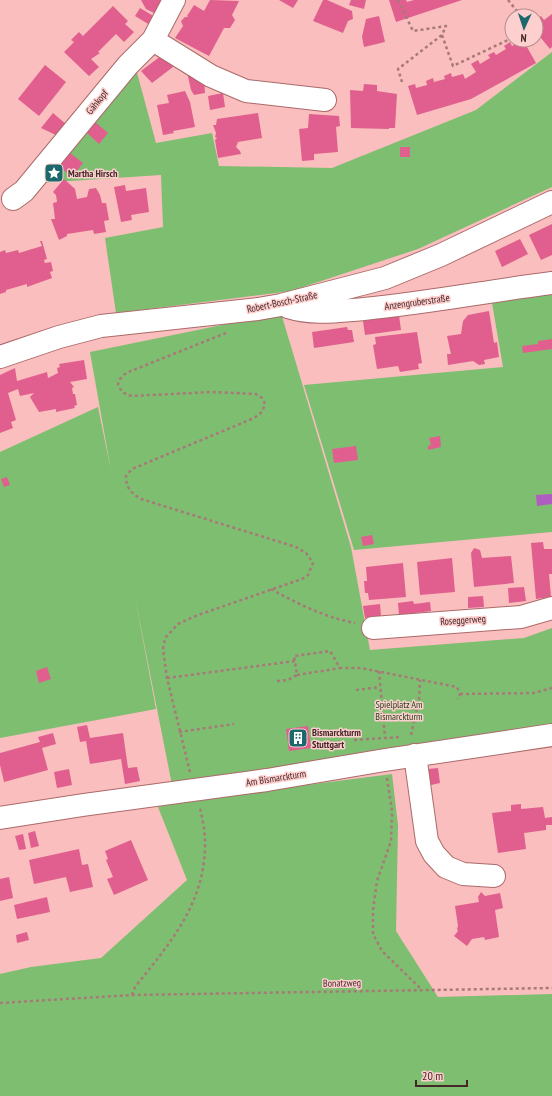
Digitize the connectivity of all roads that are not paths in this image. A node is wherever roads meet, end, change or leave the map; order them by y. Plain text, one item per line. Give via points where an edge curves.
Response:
1 (174, 0) edge
2 (153, 40) junction
3 (325, 100) dead end
4 (13, 199) dead end
5 (552, 202) edge
6 (552, 283) edge
7 (281, 305) junction
8 (0, 357) edge
9 (552, 608) edge
10 (373, 628) road end
11 (552, 735) edge
12 (413, 745) junction
13 (0, 818) edge
14 (494, 876) dead end

1 - 2 street, Gähkopf
2 - 3 street via 210,76 246,91
2 - 4 street, Gähkopf via 128,65 24,191
5 - 7 street, Robert-Bosch-Straße via 441,255 385,278
6 - 7 street, Anzengruberstraße via 397,306 336,311 303,311
7 - 8 street, Robert-Bosch-Straße via 102,326
9 - 10 street, Roseggerweg via 521,617
11 - 12 street, Am Bismarckturm
12 - 13 street, Am Bismarckturm via 385,760 197,791
12 - 14 street via 426,841 434,854 446,867 463,874

